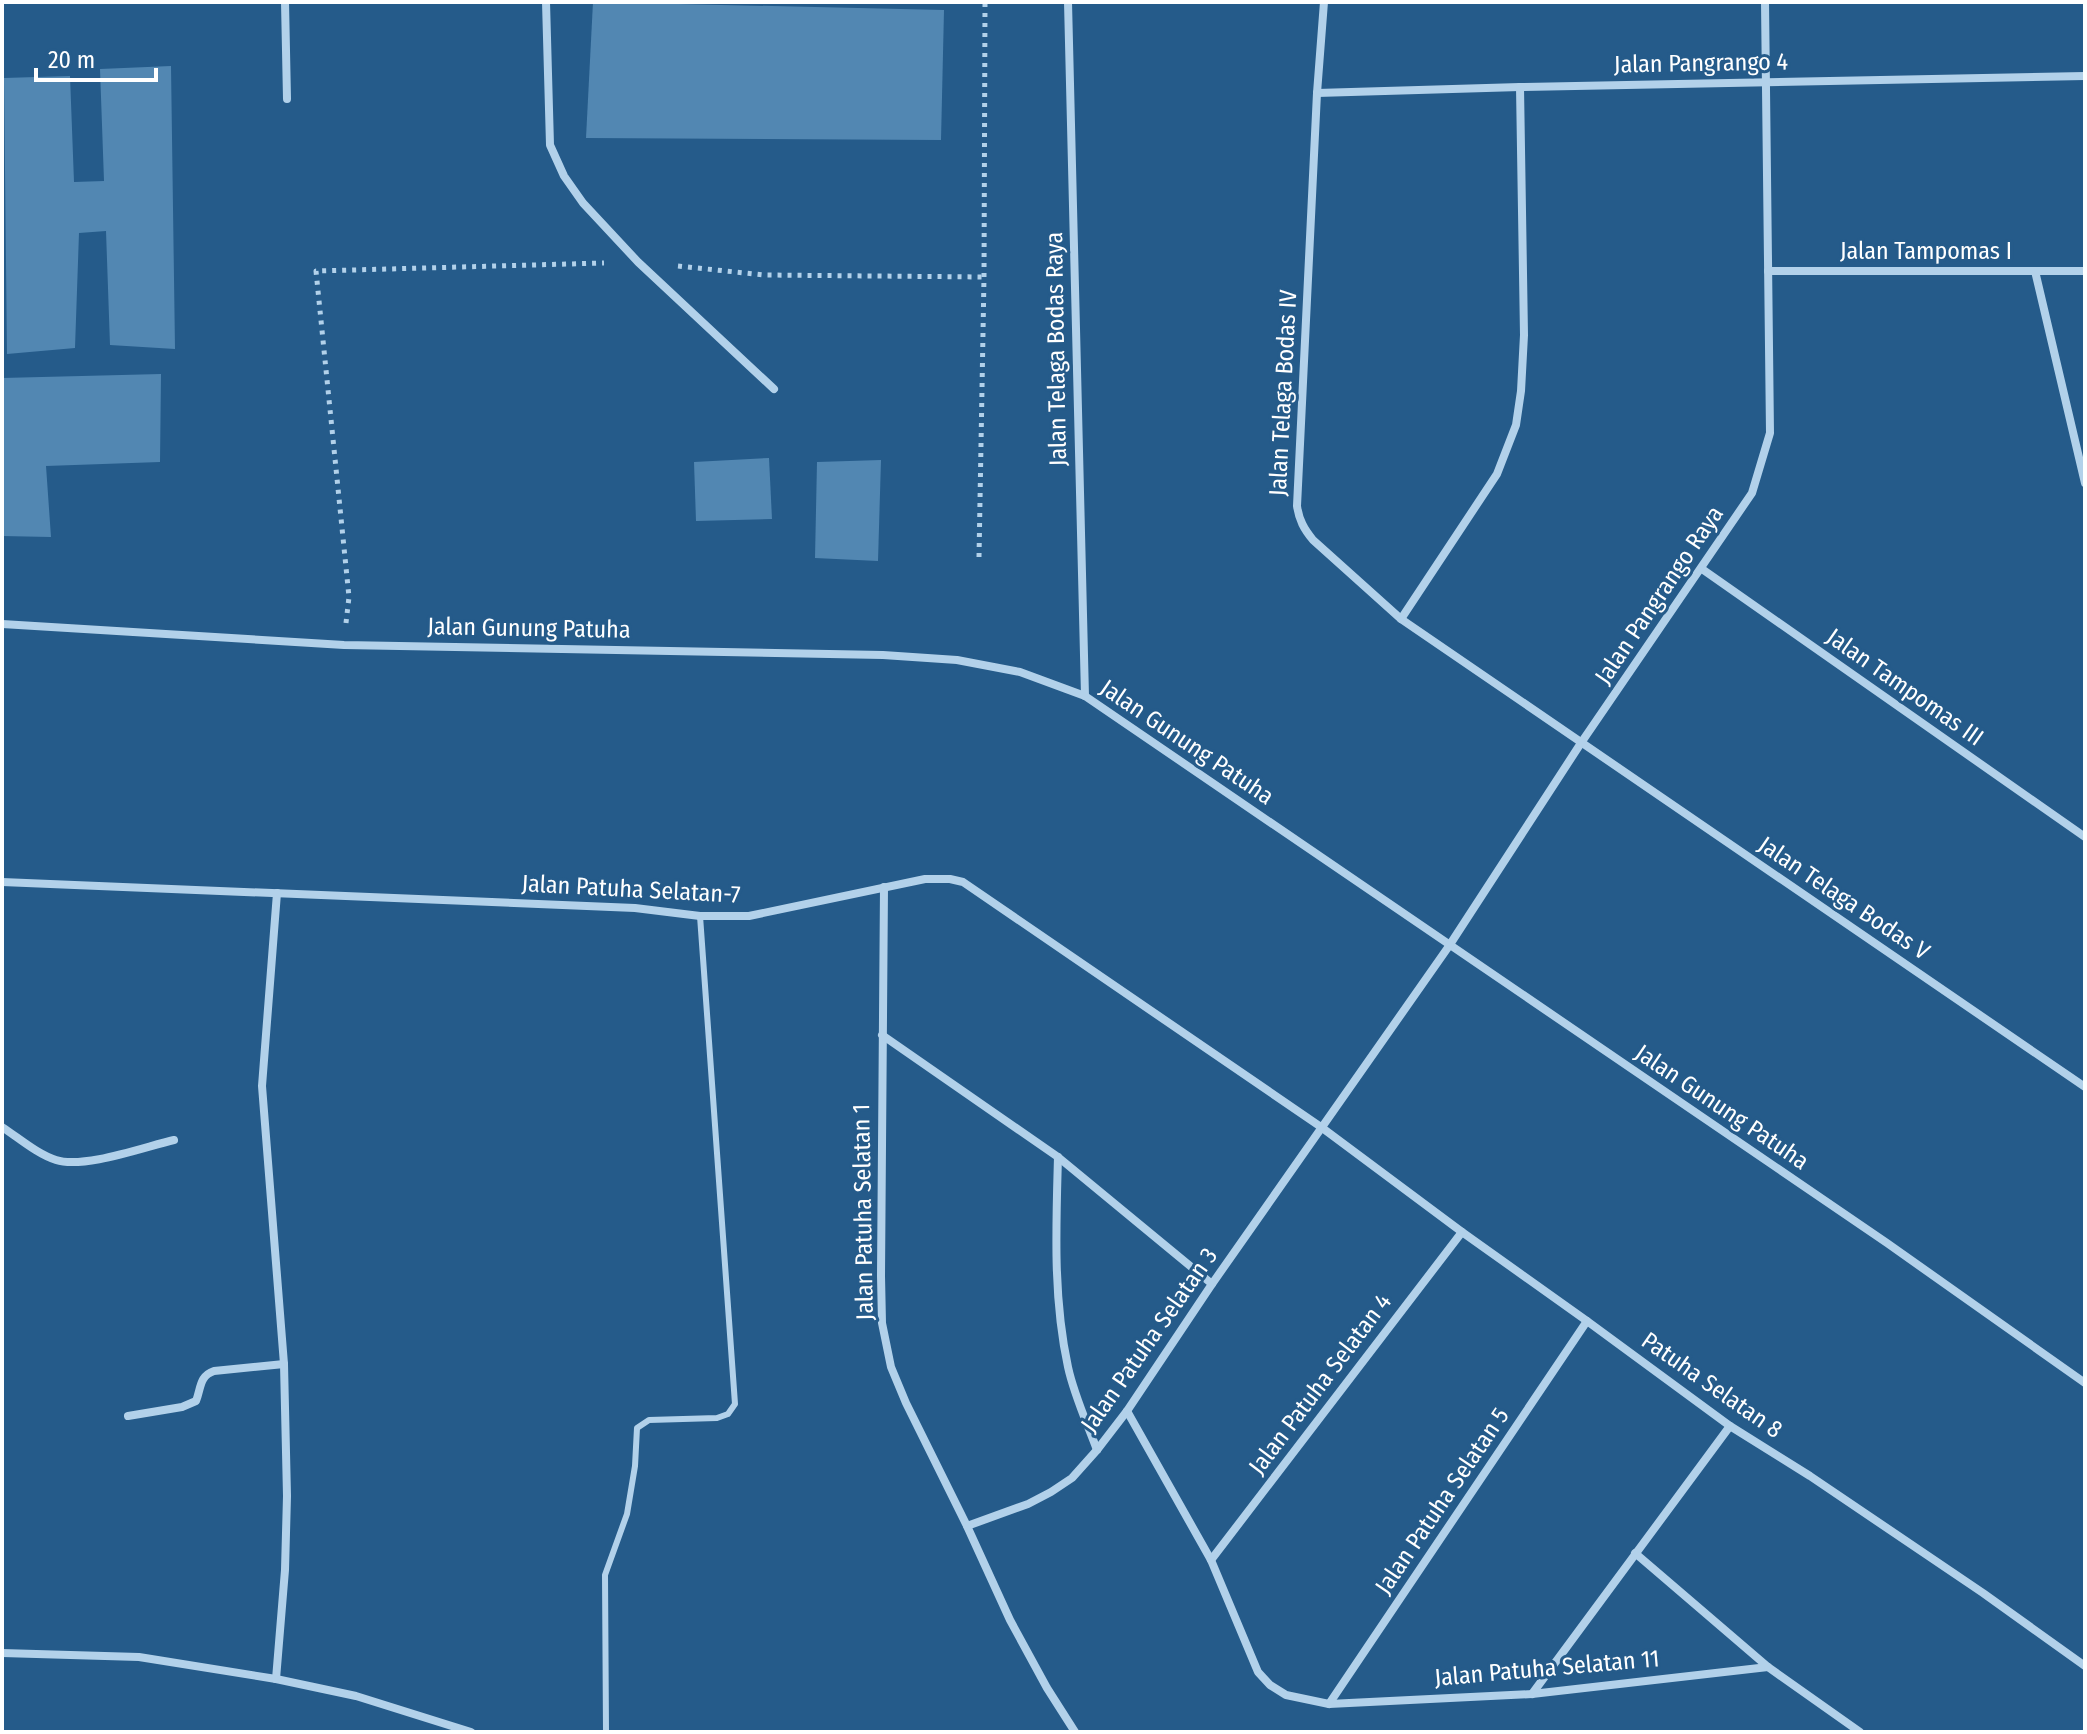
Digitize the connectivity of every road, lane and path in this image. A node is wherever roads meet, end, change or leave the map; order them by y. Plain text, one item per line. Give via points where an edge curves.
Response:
1 (285, 2) edge
2 (546, 2) edge
3 (985, 2) edge
4 (1068, 2) edge
5 (1324, 2) edge
6 (1765, 2) edge
7 (2085, 76) edge
8 (1765, 82) junction
9 (1520, 87) junction
10 (1317, 93) junction
11 (287, 99) dead end
12 (316, 271) dead end
13 (1768, 271) junction
14 (2035, 271) junction
15 (2085, 271) edge
16 (774, 389) dead end
17 (2085, 483) edge
18 (979, 557) dead end
19 (1702, 569) junction
20 (1401, 619) junction
21 (2, 624) edge
22 (344, 645) junction
23 (1085, 696) junction
24 (1581, 743) junction
25 (2085, 837) edge
26 (2, 882) edge
27 (884, 887) junction
28 (277, 893) junction
29 (700, 916) junction
30 (1449, 946) junction
31 (882, 1035) junction
32 (2085, 1087) edge
33 (2, 1127) edge
34 (1321, 1127) junction
35 (174, 1140) dead end
36 (1058, 1157) junction
37 (1462, 1232) junction
38 (1212, 1284) junction
39 (1587, 1321) junction
40 (284, 1364) junction
41 (2085, 1383) edge
42 (1127, 1411) junction
43 (128, 1416) dead end
44 (1730, 1426) junction
45 (1097, 1450) junction
46 (967, 1526) junction
47 (1635, 1553) junction
48 (1211, 1560) junction
49 (2, 1653) edge
50 (2085, 1666) edge
51 (1768, 1667) junction
52 (276, 1679) junction
53 (1532, 1694) junction
54 (1329, 1704) junction
55 (471, 1732) edge
56 (606, 1732) edge
57 (1075, 1732) edge
58 (1860, 1732) edge

1 - 11 street
2 - 16 street via 550,145 564,176 638,262
3 - 18 path
4 - 23 street, Jalan Telaga Bodas Raya
5 - 10 street, Jalan Telaga Bodas IV
6 - 8 street, Jalan Pangrango Raya
7 - 8 street, Jalan Pangrango 4
8 - 9 street, Jalan Pangrango 4
8 - 13 street, Jalan Pangrango Raya
9 - 10 street, Jalan Pangrango 4
9 - 20 street via 1524,335 1516,425 1497,474
10 - 20 street, Jalan Telaga Bodas IV via 1297,506 1313,540
12 - 22 path via 349,597
13 - 14 street, Jalan Tampomas I
13 - 19 street, Jalan Pangrango Raya via 1770,433 1752,493
14 - 15 street, Jalan Tampomas I
14 - 17 street
19 - 24 street, Jalan Pangrango Raya
19 - 25 street, Jalan Tampomas III
20 - 24 street, Jalan Telaga Bodas IV
21 - 22 street, Jalan Gunung Patuha
22 - 23 street, Jalan Gunung Patuha via 957,660 1020,672
23 - 30 street, Jalan Gunung Patuha
24 - 30 street, Jalan Pangrango Raya
24 - 32 street, Jalan Telaga Bodas V
26 - 28 street, Jalan Patuha Selatan-7
27 - 29 street, Jalan Patuha Selatan-7 via 762,914
27 - 31 street, Jalan Patuha Selatan 1
27 - 34 street, Jalan Patuha Selatan-7 via 939,878 970,885
28 - 29 street, Jalan Patuha Selatan-7 via 635,908
28 - 40 street via 262,1086
29 - 56 lane via 735,1404 717,1418 649,1420 637,1428 627,1514 605,1575
30 - 34 street, Jalan Pangrango Raya
30 - 41 street, Jalan Gunung Patuha
31 - 36 street
31 - 46 street, Jalan Patuha Selatan 1 via 882,1323 891,1367 906,1403
33 - 35 street via 52,1159 66,1162
34 - 37 street, Patuha Selatan 8
34 - 38 street, Jalan Patuha Selatan 3
36 - 38 street
36 - 45 street via 1055,1257 1062,1324 1068,1369
37 - 39 street, Patuha Selatan 8
37 - 48 street, Jalan Patuha Selatan 4
38 - 42 street, Jalan Patuha Selatan 3
39 - 44 street, Patuha Selatan 8
39 - 54 street, Jalan Patuha Selatan 5
40 - 43 street via 214,1371 201,1381 196,1401
40 - 52 street via 287,1496
42 - 45 street, Jalan Patuha Selatan 3
42 - 48 street, Jalan Patuha Selatan 11
44 - 47 street
44 - 50 street, Patuha Selatan 8
45 - 46 street, Jalan Patuha Selatan 3 via 1051,1492
46 - 57 street, Jalan Patuha Selatan 1 via 1010,1620
47 - 51 street
47 - 53 street
48 - 54 street, Jalan Patuha Selatan 11 via 1263,1679 1286,1695
49 - 52 street via 139,1657
51 - 53 street, Jalan Patuha Selatan 11
51 - 58 street
52 - 55 street via 356,1696
53 - 54 street, Jalan Patuha Selatan 11

